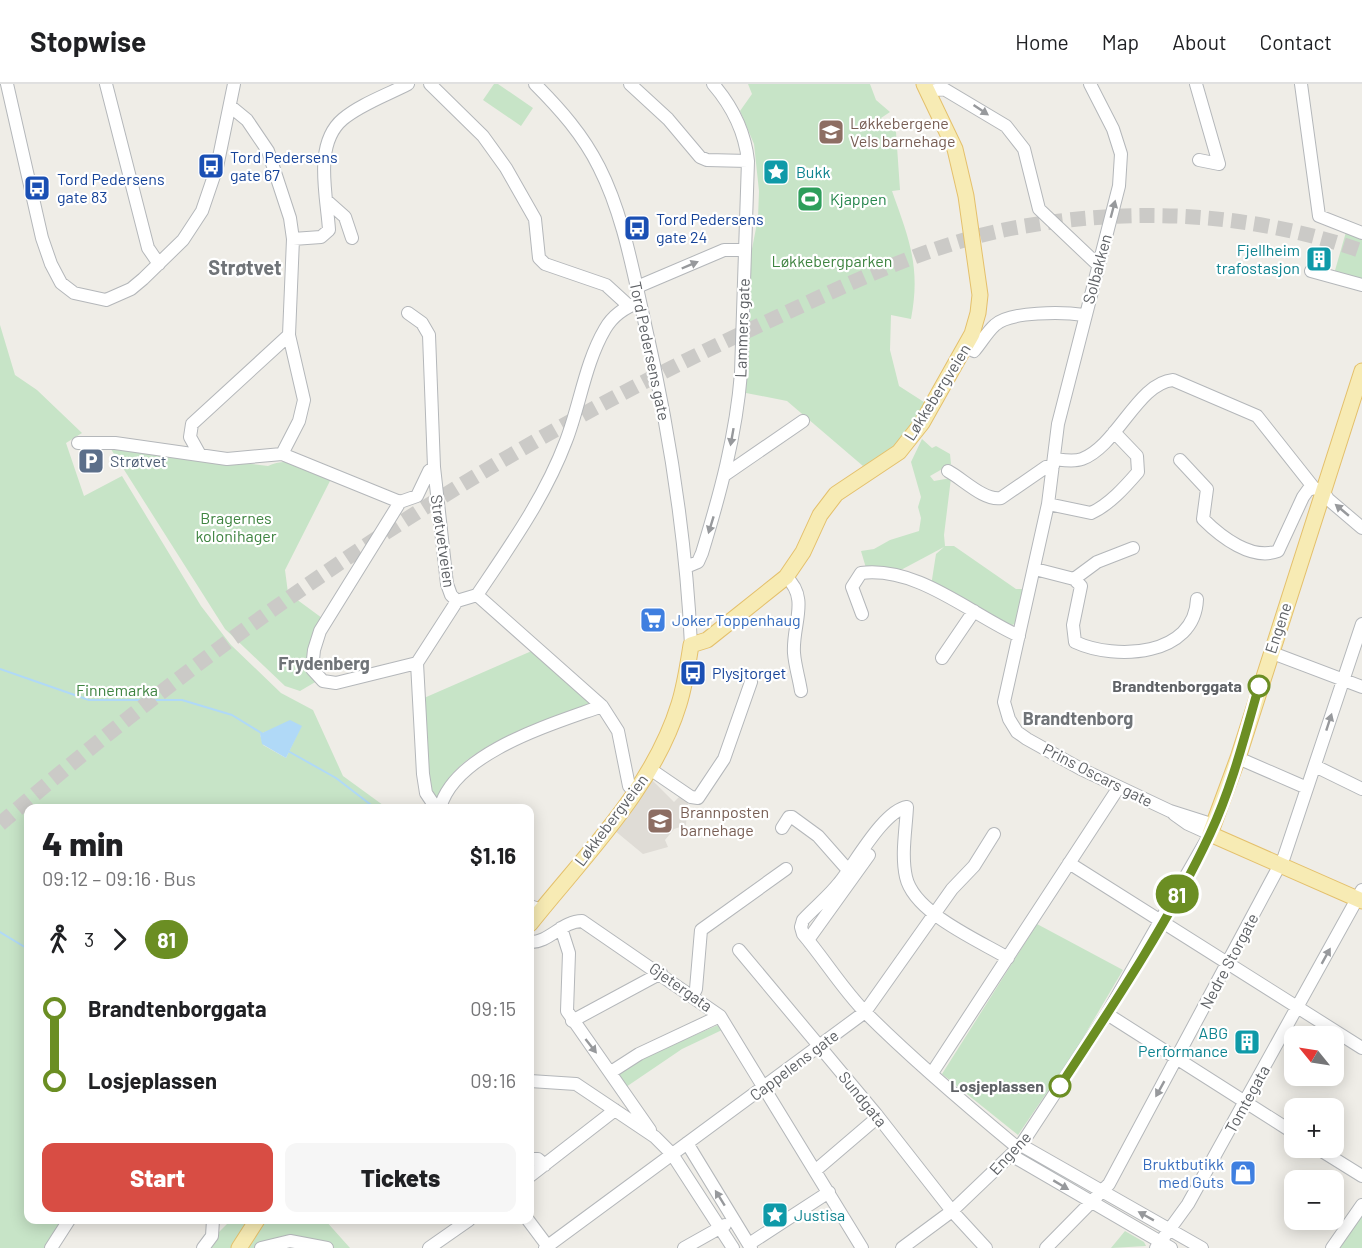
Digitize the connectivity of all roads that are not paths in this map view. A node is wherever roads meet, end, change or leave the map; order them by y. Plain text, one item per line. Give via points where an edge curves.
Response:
1 (7, 84) edge
2 (106, 84) edge
3 (234, 84) edge
4 (408, 84) edge
5 (430, 84) edge
6 (535, 84) edge
7 (630, 84) edge
8 (713, 84) edge
9 (1090, 84) edge
10 (1196, 84) edge
11 (1300, 84) edge
12 (926, 88) edge
13 (230, 106) junction
14 (1199, 160) dead end
15 (748, 161) junction
16 (327, 201) junction
17 (1362, 233) edge
18 (352, 238) dead end
19 (293, 239) junction
20 (744, 250) junction
21 (159, 264) junction
22 (1098, 266) junction
23 (1311, 271) dead end
24 (1362, 285) edge
25 (637, 287) junction
26 (635, 304) junction
27 (408, 313) dead end
28 (1084, 315) junction
29 (289, 335) junction
30 (966, 347) junction
31 (1362, 374) edge
32 (803, 421) dead end
33 (1114, 432) junction
34 (78, 443) dead end
35 (282, 454) junction
36 (200, 455) junction
37 (1180, 460) dead end
38 (1054, 462) junction
39 (434, 467) junction
40 (948, 471) dead end
41 (726, 474) junction
42 (1318, 490) junction
43 (400, 502) junction
44 (1048, 504) junction
45 (1362, 528) edge
46 (1133, 548) dead end
47 (686, 567) junction
48 (1035, 569) junction
49 (786, 577) junction
50 (1074, 579) junction
51 (477, 595) junction
52 (1197, 599) dead end
53 (457, 601) junction
54 (974, 611) junction
55 (862, 614) dead end
56 (1362, 624) edge
57 (1019, 636) junction
58 (691, 645) junction
59 (1270, 652) junction
60 (942, 658) dead end
61 (417, 663) junction
62 (1343, 678) junction
63 (751, 682) dead end
64 (1362, 687) edge
65 (801, 691) dead end
66 (602, 706) junction
67 (1238, 758) junction
68 (1315, 766) junction
69 (650, 769) junction
70 (1119, 787) junction
71 (1307, 788) junction
72 (1362, 789) edge
73 (635, 793) junction
74 (435, 804) edge
75 (441, 804) edge
76 (895, 812) junction
77 (782, 828) dead end
78 (1212, 830) junction
79 (994, 834) dead end
80 (1282, 861) junction
81 (1069, 863) junction
82 (786, 869) dead end
83 (848, 870) junction
84 (1361, 894) edge
85 (535, 908) edge
86 (935, 914) junction
87 (1161, 922) junction
88 (561, 928) junction
89 (808, 940) junction
90 (534, 942) edge
91 (739, 950) dead end
92 (1008, 958) junction
93 (1228, 963) junction
94 (661, 974) junction
95 (693, 995) junction
96 (1298, 1008) junction
97 (865, 1012) junction
98 (1107, 1014) junction
99 (720, 1016) junction
100 (572, 1021) junction
101 (819, 1046) junction
102 (1362, 1048) edge
103 (1177, 1059) junction
104 (611, 1072) junction
105 (932, 1073) junction
106 (534, 1081) edge
107 (765, 1086) junction
108 (624, 1091) junction
109 (1246, 1102) junction
110 (612, 1108) junction
111 (878, 1117) junction
112 (1284, 1127) edge
113 (655, 1137) junction
114 (687, 1143) junction
115 (1016, 1149) junction
116 (672, 1154) junction
117 (1333, 1158) edge
118 (534, 1159) edge
119 (545, 1164) junction
120 (816, 1170) junction
121 (534, 1173) edge
122 (1362, 1176) edge
123 (829, 1192) junction
124 (1101, 1192) junction
125 (1092, 1203) junction
126 (1362, 1205) edge
127 (952, 1211) junction
128 (734, 1220) junction
129 (66, 1224) edge
130 (213, 1224) edge
131 (254, 1224) edge
132 (463, 1224) edge
133 (531, 1224) edge
134 (720, 1228) junction
135 (1170, 1229) junction
136 (242, 1243) edge
137 (750, 1246) edge
138 (1162, 1246) edge
139 (262, 1247) edge
140 (547, 1247) edge
141 (51, 1248) edge
142 (203, 1248) edge
143 (327, 1248) edge
144 (429, 1248) edge
145 (684, 1248) edge
146 (733, 1248) edge
147 (862, 1248) edge
148 (902, 1248) edge
149 (986, 1248) edge
150 (1046, 1248) edge
151 (1202, 1248) edge
152 (1332, 1248) edge

1 - 21 street via 42,238 61,283 74,292 106,300 131,289
2 - 21 street via 148,248
3 - 13 street
4 - 16 street via 339,123 326,151
5 - 26 street via 483,136 506,168 536,219 539,258 545,264 606,285
6 - 25 street, Tord Pedersens gate via 561,109 599,166 612,195
7 - 15 street via 668,118 700,157
8 - 15 street, Lammers gate via 736,120
22 -> 9 street, Solbakken via 1119,186 1121,154
10 - 14 street via 1220,164
11 - 17 street via 1319,216
12 -> 22 street via 944,89 1006,126 1024,149 1039,209
12 - 30 main road, Løkkebergveien via 955,149 977,266 978,313
13 - 19 street via 247,120 268,151
13 - 21 street via 217,167 202,211 183,240
15 - 20 street, Lammers gate
16 - 18 street via 345,217
16 - 19 street via 326,234
19 - 29 street
25 -> 20 street via 724,250
20 -> 41 street, Lammers gate via 739,399
22 - 28 street, Solbakken
23 - 24 street
25 - 26 street, Tord Pedersens gate
26 - 47 street, Tord Pedersens gate via 660,391
26 - 51 street via 620,311 606,327 553,472
27 - 39 street, Strøtvetveien via 422,323 429,335
28 - 30 street via 1006,318 996,324 974,351
28 - 38 street, Solbakken via 1058,424
29 - 35 street via 304,400 299,421
29 - 36 street via 192,424 190,436
30 - 49 main road, Løkkebergveien via 922,423 898,452 836,494
31 - 42 main road, Engene
32 - 41 street
33 - 38 street via 1082,460
33 - 42 street via 1149,392 1164,381 1173,380 1257,416
33 - 44 street via 1137,456 1138,472 1091,513
34 - 36 street via 115,443
35 - 36 street via 243,459
35 - 43 street
37 - 42 street via 1207,489 1203,519 1220,536 1260,554 1278,551 1303,497 1308,490
38 - 40 street via 993,500
38 - 44 street, Prins Oscars gate
39 - 43 street via 417,496
39 - 53 street, Strøtvetveien via 447,584
41 -> 47 street, Lammers gate via 702,553 698,562
45 -> 42 street
42 - 59 main road, Engene
43 - 61 street via 320,631 312,669 323,681 336,683
44 - 48 street, Prins Oscars gate
46 - 50 street via 1097,562
47 - 58 street, Tord Pedersens gate
48 - 50 street
48 - 57 street, Prins Oscars gate
49 - 58 main road, Løkkebergveien via 707,640
49 - 65 street via 799,594 794,652
50 - 52 street via 1081,586 1073,625 1075,642 1107,651 1150,650 1168,644 1188,630 1197,613
51 - 53 street, Strøtvetveien
51 - 66 street, Strøtvetveien
53 - 61 street
54 - 55 street via 900,577 869,572 861,573 852,587
54 - 57 street
54 - 60 street
56 - 62 street, Nedre Storgate
57 - 70 street, Prins Oscars gate via 1004,702 1017,732
58 - 69 main road, Løkkebergveien via 680,703
59 - 62 street
59 - 67 main road, Engene
61 - 74 street via 423,774 426,793
62 - 64 street
68 -> 62 street, Nedre Storgate
63 - 69 street via 724,759 698,798
66 - 73 street, Strøtvetveien via 618,731 629,786
66 - 75 street via 497,749 464,772
67 - 71 street
67 - 78 main road, Engene
68 - 71 street, Nedre Storgate
68 - 72 street
69 - 73 main road, Løkkebergveien
70 - 78 street, Prins Oscars gate via 1188,824
70 - 81 street
71 - 80 street, Nedre Storgate
73 - 85 main road, Løkkebergveien via 553,895
76 - 83 street
76 - 86 street via 907,807 906,877 915,898
76 - 89 street
77 - 83 street via 792,817 818,836
78 - 80 main road, Prins Oscars gate
78 - 87 street, Engene
79 - 86 street, Cappelens gate
80 - 84 main road, Prins Oscars gate
80 - 93 street, Nedre Storgate
81 - 87 street
81 - 92 street
82 - 95 street via 701,930
83 - 89 street via 803,920 801,927
96 -> 84 street, Tomtegata
86 - 92 street
86 - 97 street, Cappelens gate
87 - 93 street
87 - 98 street, Engene
88 - 90 street, Gjetergata
88 - 94 street, Gjetergata via 582,921
88 - 100 street via 568,952 566,1001
89 - 97 street
91 - 101 street, Sundgata
92 - 105 street
93 - 96 street
93 - 103 street, Nedre Storgate
94 - 95 street, Gjetergata
94 - 100 street
95 - 99 street, Gjetergata
96 - 102 street
96 - 109 street, Tomtegata
97 - 101 street, Cappelens gate
97 - 105 street
98 - 103 street
98 - 115 street, Engene
99 - 104 street via 639,1054
99 - 107 street, Gjetergata
100 -> 104 street
101 - 107 street, Cappelens gate
101 - 111 street, Sundgata
103 - 109 street
103 -> 124 street, Nedre Storgate
104 - 108 street
105 - 115 street
106 - 110 street via 576,1084
107 - 114 street, Cappelens gate
107 - 120 street, Gjetergata
108 - 110 street
108 - 113 street
109 - 112 street
109 - 135 street, Tomtegata
110 - 113 street
110 - 119 street
111 - 120 street
111 - 127 street, Sundgata
113 - 116 street
114 - 116 street, Cappelens gate
128 -> 114 street
115 - 124 street
115 -> 125 street
115 - 127 street, Engene
116 - 134 street
116 - 140 street, Cappelens gate
117 - 122 street
118 - 119 street
119 - 121 street
120 - 123 street, Gjetergata
123 - 137 street
123 - 147 street, Gjetergata
124 - 125 street, Nedre Storgate
135 -> 124 street
125 - 138 street
125 - 150 street, Nedre Storgate
126 - 152 street
127 - 148 street, Engene
127 - 149 street, Sundgata
128 - 134 street
128 - 137 street
129 - 141 street
130 - 142 street via 212,1236
131 - 136 main road
132 - 144 street
133 - 140 street
134 - 145 street
134 - 146 street
135 - 138 street, Tomtegata
135 - 151 street
136 - 139 street
139 - 143 street via 290,1241

